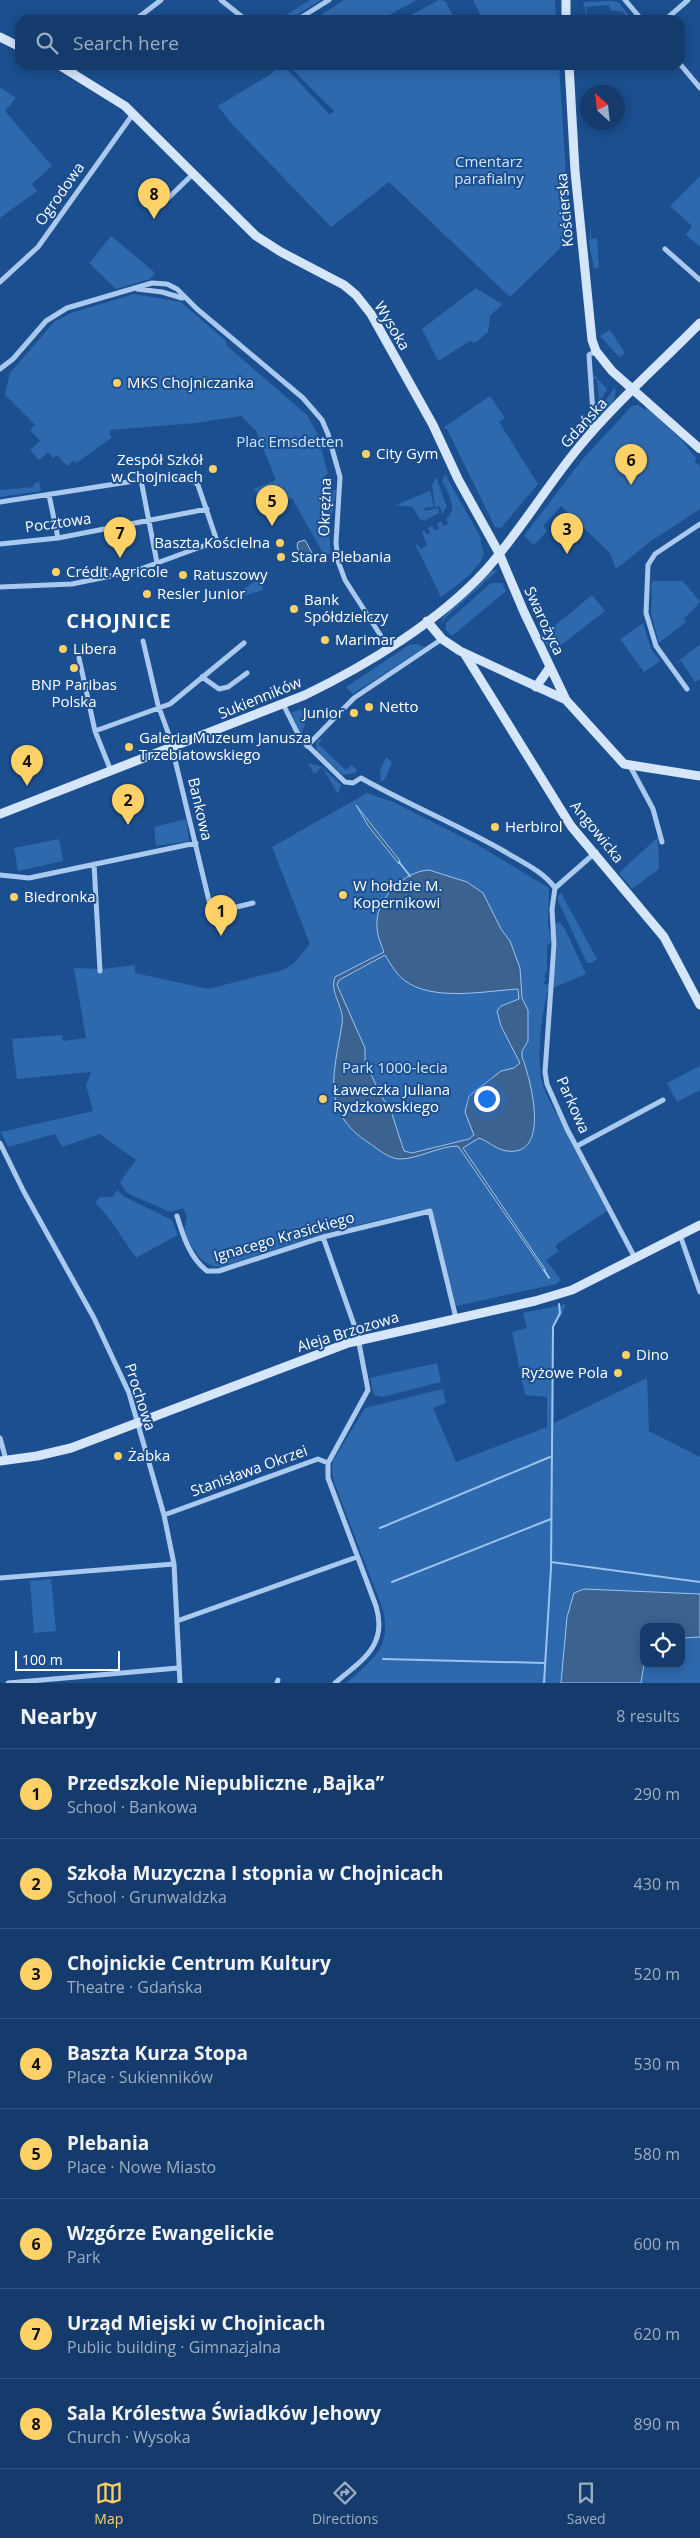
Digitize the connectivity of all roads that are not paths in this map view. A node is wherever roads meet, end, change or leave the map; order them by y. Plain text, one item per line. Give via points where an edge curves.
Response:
1 (161, 0) edge
2 (221, 0) edge
3 (329, 0) edge
4 (566, 0) edge
5 (625, 0) edge
6 (688, 0) edge
7 (142, 15) edge
8 (240, 15) edge
9 (305, 15) edge
10 (566, 15) edge
11 (638, 15) edge
12 (671, 15) edge
13 (0, 37) edge
14 (15, 44) edge
15 (75, 70) edge
16 (568, 70) edge
17 (685, 70) edge
18 (700, 88) edge
19 (134, 114) junction
20 (193, 174) junction
21 (156, 210) dead end
22 (665, 249) dead end
23 (700, 280) edge
24 (0, 282) edge
25 (700, 323) edge
26 (596, 350) junction
27 (0, 368) edge
28 (634, 390) junction
29 (594, 430) junction
30 (700, 449) edge
31 (141, 480) junction
32 (49, 495) junction
33 (0, 502) edge
34 (208, 509) junction
35 (148, 521) junction
36 (700, 524) edge
37 (58, 538) junction
38 (0, 544) edge
39 (499, 552) junction
40 (156, 563) junction
41 (0, 587) edge
42 (427, 621) junction
43 (442, 639) junction
44 (142, 641) dead end
45 (244, 643) dead end
46 (388, 648) junction
47 (464, 653) junction
48 (79, 658) dead end
49 (482, 662) junction
50 (550, 667) junction
51 (476, 672) junction
52 (247, 673) dead end
53 (202, 677) junction
54 (536, 688) junction
55 (687, 689) dead end
56 (566, 700) junction
57 (283, 704) junction
58 (160, 709) junction
59 (95, 731) junction
60 (307, 746) junction
61 (172, 747) junction
62 (630, 766) junction
63 (111, 771) junction
64 (700, 776) edge
65 (0, 814) edge
66 (662, 842) dead end
67 (196, 843) junction
68 (596, 852) junction
69 (94, 864) junction
70 (0, 875) edge
71 (555, 888) junction
72 (253, 903) dead end
73 (100, 971) dead end
74 (700, 1005) edge
75 (662, 1100) dead end
76 (0, 1143) edge
77 (577, 1146) junction
78 (177, 1216) dead end
79 (700, 1225) edge
80 (680, 1235) junction
81 (323, 1236) junction
82 (636, 1259) junction
83 (700, 1292) edge
84 (456, 1318) junction
85 (358, 1340) junction
86 (136, 1423) junction
87 (0, 1438) edge
88 (3, 1461) edge
89 (328, 1463) junction
90 (164, 1515) junction
91 (357, 1557) junction
92 (174, 1564) junction
93 (0, 1578) edge
94 (177, 1621) junction
95 (178, 1668) junction
96 (8, 1683) edge
97 (180, 1683) edge
98 (335, 1683) edge

1 - 7 street
2 - 8 street
3 - 9 street
4 - 10 street
5 - 11 street
6 - 12 street
13 - 14 street
15 - 19 street, Wysoka
16 - 26 street, Kościerska via 590,331
17 - 18 street
19 - 20 street, Wysoka
19 - 24 street, Ogrodowa via 38,247
20 - 21 street
20 - 39 street, Wysoka via 256,236 344,285 366,307 433,425 458,479
22 - 23 street
25 - 28 street, Gdańska
26 - 28 street, Kościerska via 612,371
26 - 29 street via 589,358 591,427
27 - 46 street, Okrężna via 60,311 133,289 162,292 185,299 303,398 322,420 340,477 338,560 345,580
28 - 29 street, Gdańska
28 - 30 street, Kościerska
29 - 39 street, Gdańska
31 - 32 street
31 - 34 street via 194,479
31 - 35 street
32 - 33 street
32 - 37 street
34 - 35 street, Pocztowa
34 - 40 street via 217,541
35 - 37 street, Pocztowa
35 - 40 street
36 - 55 street via 655,554 648,565 646,613 656,646
37 - 38 street, Pocztowa
39 - 42 street, Sukienników via 467,589
39 - 50 street, Swarożyca
40 - 41 street via 135,571 72,584
42 - 43 street
42 - 46 street, Sukienników
43 - 47 street
43 - 60 street via 354,698
44 - 58 street, Bankowa
45 - 53 street
46 - 57 street, Sukienników via 339,678
47 - 49 street
47 - 51 street, Angowicka
48 - 59 street
49 - 51 street
49 - 54 street
50 - 54 street
50 - 56 street, Swarożyca
51 - 68 street, Angowicka via 571,826
52 - 53 street via 218,689
53 - 58 street
54 - 56 street
56 - 62 street via 617,757
57 - 60 street via 294,730
57 - 61 street, Sukienników
58 - 59 street
58 - 61 street, Bankowa
59 - 63 street
60 - 71 street via 347,783 361,778 462,828 540,873
61 - 63 street, Sukienników
61 - 67 street, Bankowa
62 - 64 street
62 - 66 street via 653,809
63 - 65 street, Sukienników
67 - 69 street
67 - 72 street, Bankowa via 212,913
68 - 71 street
68 - 74 street, Angowicka via 664,937
69 - 70 street via 29,878
69 - 73 street
71 - 77 street, Parkowa via 545,1072
75 - 77 street
76 - 86 street, Prochowa via 14,1175 116,1363 129,1393
77 - 82 street, Parkowa
78 - 81 street, Ignacego Krasickiego via 193,1254 202,1266 212,1271
79 - 80 street, Aleja Brzozowa
80 - 82 street, Aleja Brzozowa
80 - 83 street
81 - 84 street, Ignacego Krasickiego via 430,1212
81 - 85 street, Stanisława Okrzei
82 - 84 street, Aleja Brzozowa via 557,1295
84 - 85 street, Aleja Brzozowa
85 - 86 street, Aleja Brzozowa
85 - 89 street, Stanisława Okrzei via 368,1390
86 - 88 street, Aleja Brzozowa via 54,1452
86 - 90 street, Prochowa
87 - 88 street
89 - 90 street, Stanisława Okrzei via 318,1459
89 - 91 street via 328,1478
90 - 92 street, Prochowa
91 - 94 street
91 - 98 street via 379,1616 380,1632 372,1650
92 - 93 street
92 - 94 street, Prochowa
94 - 95 street, Prochowa
95 - 96 street
95 - 97 street, Prochowa

